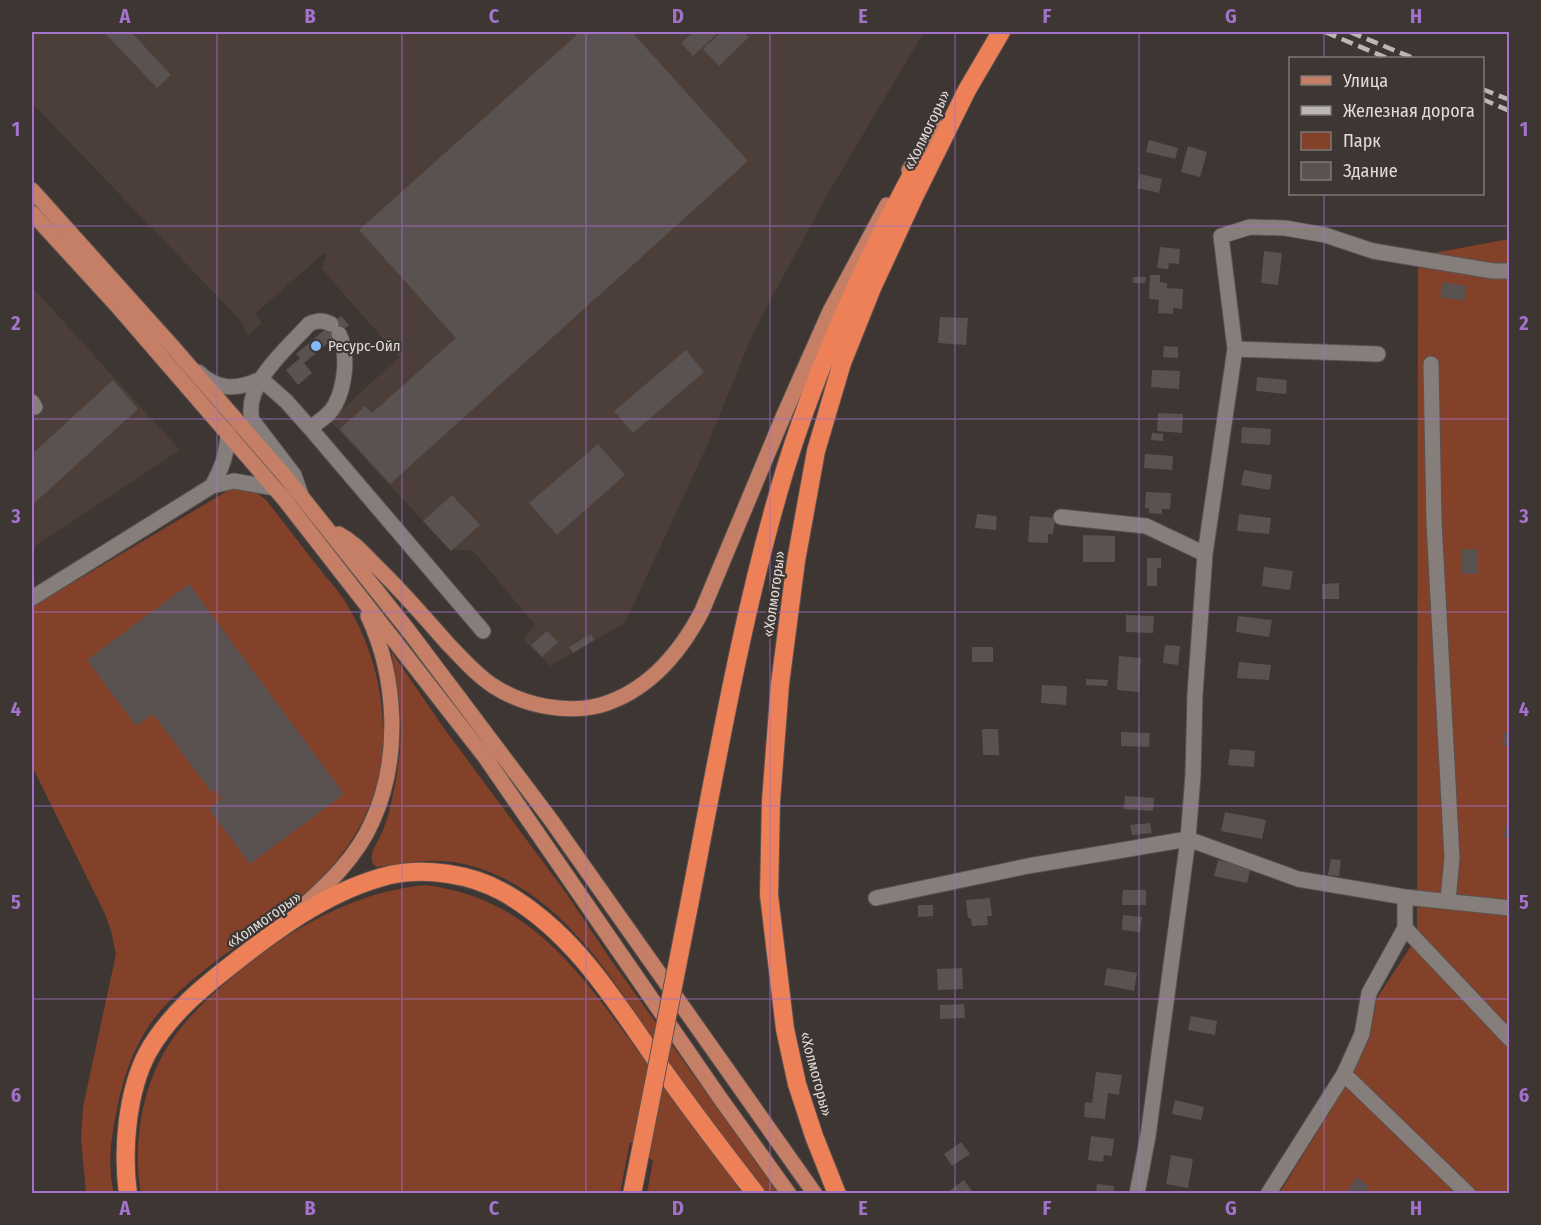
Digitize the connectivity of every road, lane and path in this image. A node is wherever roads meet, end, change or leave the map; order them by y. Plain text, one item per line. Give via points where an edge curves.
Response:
1 (999, 32) edge
2 (937, 127) junction
3 (32, 190) edge
4 (32, 213) edge
5 (1509, 270) edge
6 (1235, 349) junction
7 (1377, 354) dead end
8 (182, 357) junction
9 (1431, 364) dead end
10 (261, 379) junction
11 (310, 428) junction
12 (228, 433) junction
13 (212, 486) junction
14 (274, 488) junction
15 (302, 499) junction
16 (1061, 517) dead end
17 (326, 527) junction
18 (1205, 554) junction
19 (357, 591) junction
20 (32, 598) edge
21 (483, 631) dead end
22 (1188, 839) junction
23 (1405, 897) junction
24 (876, 898) dead end
25 (1448, 900) junction
26 (1509, 908) edge
27 (1404, 928) junction
28 (262, 942) junction
29 (1509, 1039) edge
30 (1344, 1074) junction
31 (1276, 1190) edge
32 (128, 1194) edge
33 (632, 1194) edge
34 (756, 1194) edge
35 (789, 1194) edge
36 (815, 1194) edge
37 (837, 1194) edge
38 (1137, 1194) edge
39 (1468, 1194) edge

1 - 2 highway, «Холмогоры»
1 - 37 highway, «Холмогоры» via 915,195 842,363 816,451 796,561 777,719 769,895 785,1029 797,1084
2 - 17 main road via 883,211 831,311 690,633 659,672 628,693 612,702 574,709 534,704 496,688 348,539
2 - 33 highway, «Холмогоры», bridge via 891,212 852,297 803,415 786,469 750,605
3 - 8 main road
4 - 12 main road
5 - 6 street via 1492,271 1373,250 1285,228 1250,227 1221,236
6 - 7 street
6 - 18 street
8 - 10 street via 205,379 227,388
8 - 15 main road
9 - 25 street via 1434,522 1452,858
10 - 11 street
10 - 11 street via 309,324 324,321 335,329 343,341 345,364 340,390 334,406
10 - 15 street via 249,410 252,420 294,475
11 - 21 street
12 - 13 street via 227,453
12 - 14 main road
13 - 14 street via 234,481
13 - 20 street
14 - 19 main road
15 - 17 main road
16 - 18 street via 1146,526
17 - 36 main road via 551,820
18 - 22 street
19 - 28 main road via 376,632 389,693 391,748 385,786 372,823 350,859
19 - 35 main road via 485,757
22 - 23 street via 1298,879
22 - 24 street via 1028,866
22 - 38 street
23 - 25 street
23 - 27 street
25 - 26 street
27 - 29 street
27 - 30 street via 1369,993 1362,1034
28 - 32 highway, «Холмогоры» via 200,989 172,1017 148,1053 132,1099 125,1172
28 - 34 highway, «Холмогоры» via 306,911 352,888 391,875 450,874 501,891 550,925 592,971
30 - 31 street
30 - 39 street

